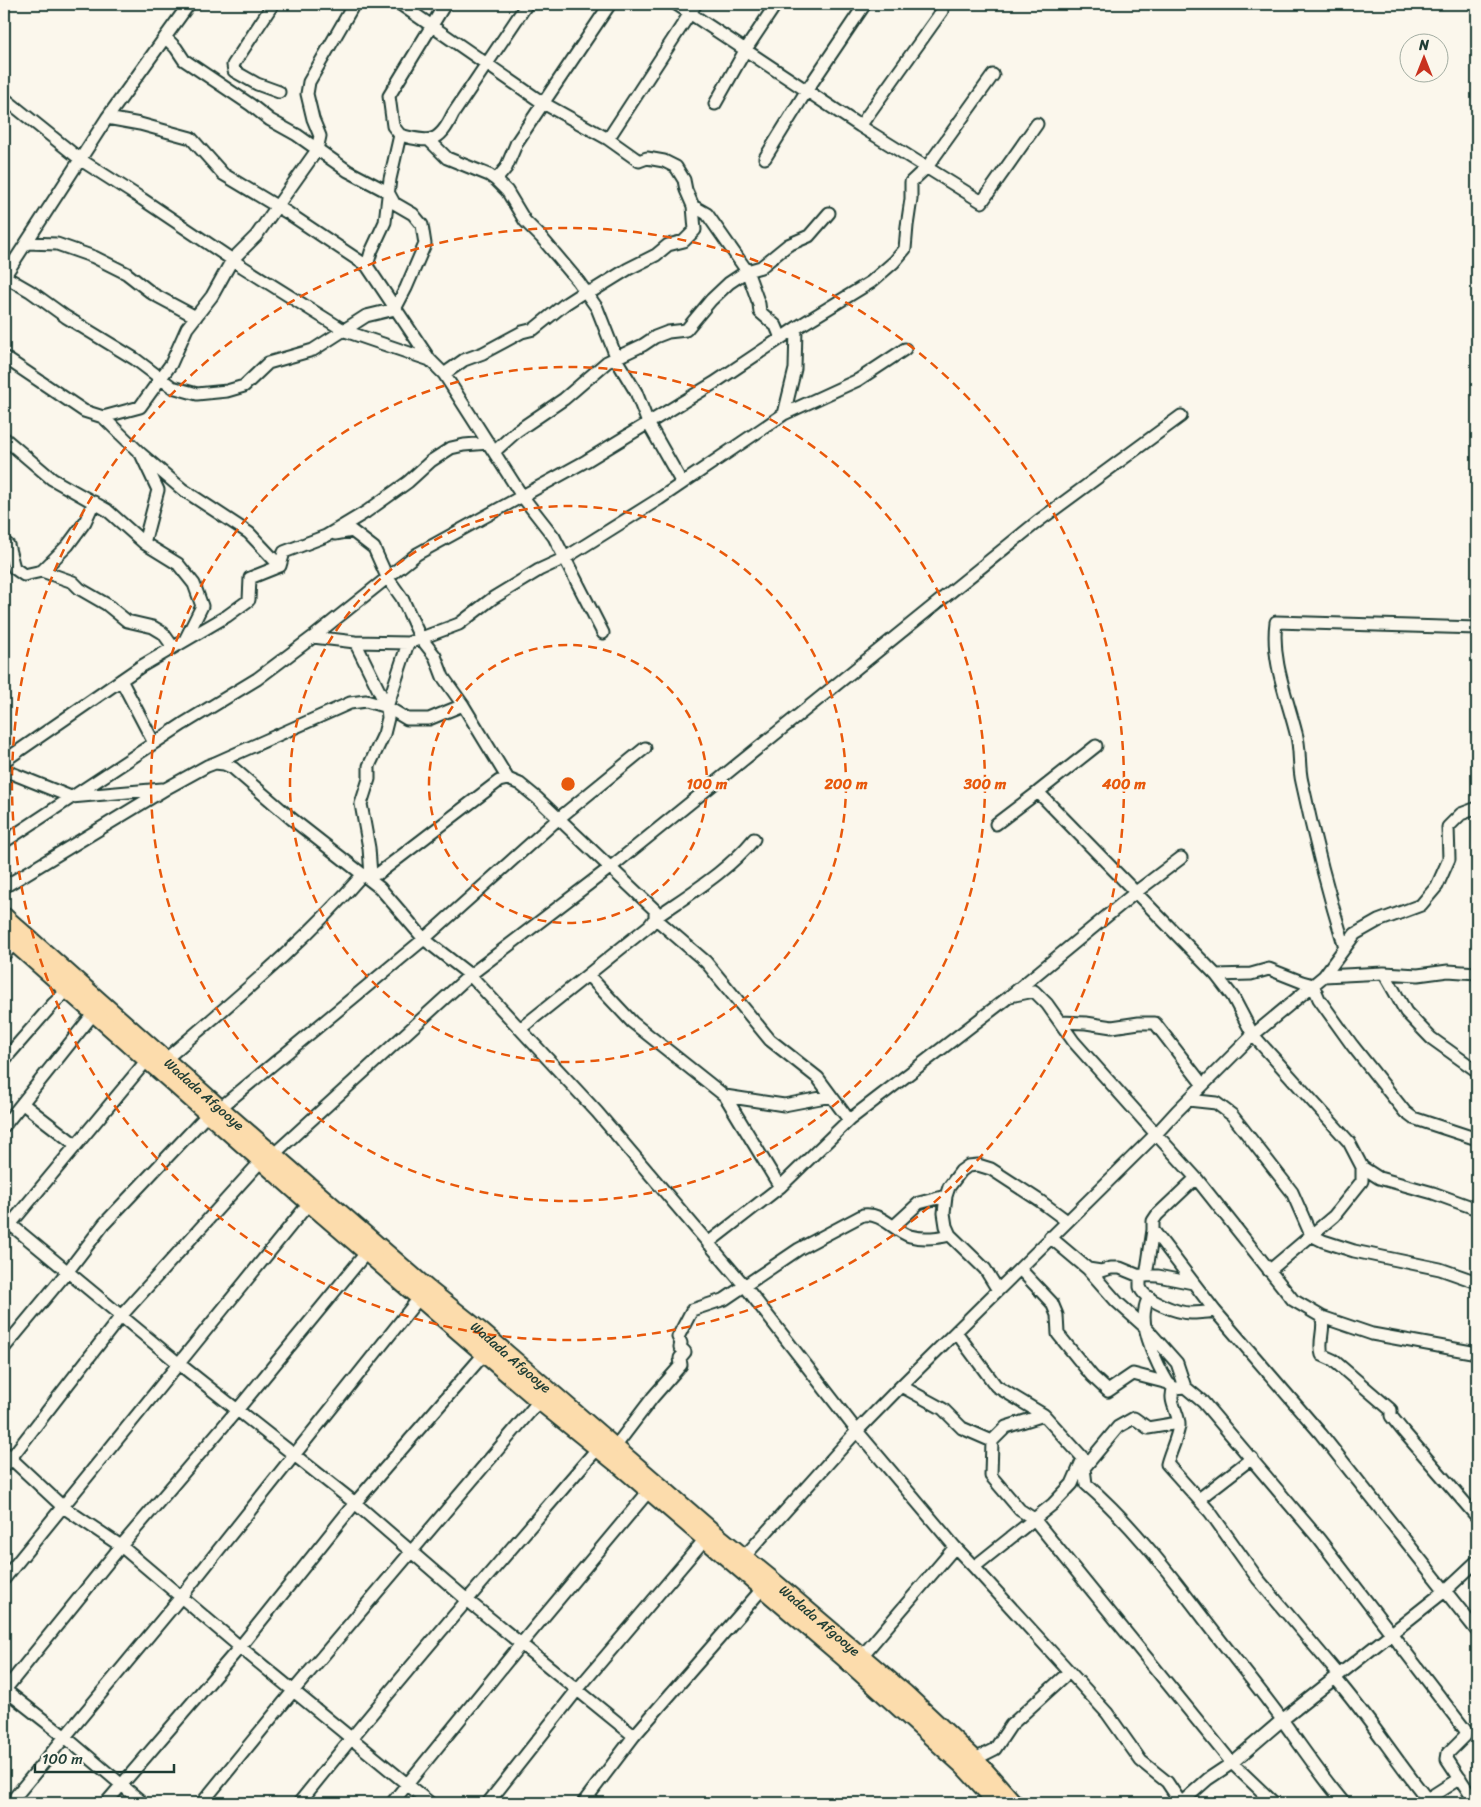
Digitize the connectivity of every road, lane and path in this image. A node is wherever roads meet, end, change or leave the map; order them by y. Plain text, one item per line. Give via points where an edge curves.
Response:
1 (189, 4) edge
2 (273, 4) edge
3 (354, 4) edge
4 (400, 4) edge
5 (445, 4) edge
6 (527, 4) edge
7 (610, 4) edge
8 (676, 4) edge
9 (776, 4) edge
10 (866, 4) edge
11 (941, 4) edge
12 (693, 9) edge
13 (431, 26) junction
14 (166, 38) junction
15 (746, 49) junction
16 (487, 64) junction
17 (994, 75) dead end
18 (807, 90) junction
19 (279, 92) dead end
20 (6, 101) edge
21 (543, 104) junction
22 (715, 104) dead end
23 (107, 118) junction
24 (1037, 124) dead end
25 (860, 126) junction
26 (400, 135) junction
27 (608, 139) junction
28 (429, 140) junction
29 (317, 150) junction
30 (765, 158) dead end
31 (80, 160) junction
32 (927, 167) junction
33 (496, 180) junction
34 (388, 192) junction
35 (277, 206) junction
36 (693, 206) junction
37 (829, 213) dead end
38 (26, 243) junction
39 (232, 260) junction
40 (367, 266) junction
41 (747, 271) junction
42 (4, 276) edge
43 (585, 292) junction
44 (395, 309) junction
45 (196, 317) junction
46 (796, 328) junction
47 (345, 331) junction
48 (781, 338) junction
49 (906, 349) dead end
50 (4, 357) edge
51 (616, 357) junction
52 (430, 360) junction
53 (444, 374) junction
54 (160, 379) junction
55 (784, 414) junction
56 (1181, 416) dead end
57 (103, 417) junction
58 (648, 423) junction
59 (4, 438) edge
60 (491, 448) junction
61 (141, 454) junction
62 (682, 484) junction
63 (522, 496) junction
64 (94, 502) junction
65 (326, 536) junction
66 (4, 542) edge
67 (144, 543) junction
68 (565, 558) junction
69 (280, 566) junction
70 (42, 571) junction
71 (388, 577) junction
72 (1477, 628) edge
73 (602, 633) dead end
74 (313, 637) junction
75 (420, 637) junction
76 (185, 640) junction
77 (355, 642) junction
78 (408, 643) junction
79 (173, 647) junction
80 (121, 680) junction
81 (463, 705) junction
82 (387, 707) junction
83 (154, 743) junction
84 (1096, 746) dead end
85 (645, 748) dead end
86 (4, 761) edge
87 (215, 763) junction
88 (4, 770) edge
89 (508, 779) junction
90 (167, 788) junction
91 (1038, 792) junction
92 (71, 797) junction
93 (1477, 808) edge
94 (558, 819) junction
95 (996, 824) dead end
96 (754, 838) dead end
97 (4, 842) edge
98 (1181, 858) dead end
99 (611, 866) junction
100 (367, 874) junction
101 (4, 887) edge
102 (1136, 892) junction
103 (4, 916) edge
104 (655, 918) junction
105 (424, 939) junction
106 (7, 944) edge
107 (1345, 948) junction
108 (1477, 972) edge
109 (1384, 973) junction
110 (470, 975) junction
111 (588, 975) junction
112 (1216, 975) junction
113 (1324, 976) junction
114 (1313, 985) junction
115 (67, 991) junction
116 (1010, 996) junction
117 (94, 1013) junction
118 (1060, 1022) junction
119 (520, 1029) junction
120 (1253, 1035) junction
121 (166, 1059) junction
122 (4, 1060) edge
123 (147, 1060) junction
124 (1477, 1071) edge
125 (1203, 1085) junction
126 (725, 1096) junction
127 (831, 1096) junction
128 (1188, 1100) junction
129 (23, 1104) junction
130 (213, 1111) junction
131 (849, 1120) junction
132 (4, 1126) edge
133 (1156, 1134) junction
134 (1477, 1139) edge
135 (76, 1145) junction
136 (267, 1158) junction
137 (1362, 1167) junction
138 (1196, 1178) junction
139 (780, 1187) junction
140 (946, 1196) junction
141 (309, 1204) junction
142 (1477, 1209) edge
143 (1068, 1222) junction
144 (6, 1225) edge
145 (894, 1226) junction
146 (1153, 1230) junction
147 (950, 1235) junction
148 (1311, 1235) junction
149 (1050, 1237) junction
150 (708, 1243) junction
151 (366, 1253) junction
152 (1020, 1269) junction
153 (1088, 1269) junction
154 (68, 1271) junction
155 (1269, 1271) junction
156 (1143, 1276) junction
157 (1477, 1282) edge
158 (1193, 1283) junction
159 (744, 1285) junction
160 (998, 1290) junction
161 (420, 1297) junction
162 (1149, 1297) junction
163 (1215, 1311) junction
164 (121, 1316) junction
165 (1322, 1317) junction
166 (1146, 1328) junction
167 (956, 1332) junction
168 (4, 1348) edge
169 (485, 1353) junction
170 (1477, 1353) edge
171 (178, 1363) junction
172 (901, 1386) junction
173 (1176, 1386) junction
174 (539, 1401) junction
175 (238, 1409) junction
176 (1044, 1415) junction
177 (1179, 1425) junction
178 (858, 1431) junction
179 (992, 1441) junction
180 (615, 1447) junction
181 (597, 1449) junction
182 (294, 1455) junction
183 (1252, 1458) junction
184 (6, 1459) edge
185 (1084, 1463) junction
186 (648, 1492) junction
187 (1199, 1499) junction
188 (355, 1503) junction
189 (62, 1507) junction
190 (1477, 1517) edge
191 (1034, 1519) junction
192 (705, 1540) junction
193 (121, 1546) junction
194 (955, 1548) junction
195 (411, 1551) junction
196 (744, 1557) junction
197 (1477, 1561) edge
198 (974, 1566) junction
199 (4, 1579) edge
200 (763, 1588) junction
201 (1446, 1590) junction
202 (181, 1597) junction
203 (466, 1600) junction
204 (1477, 1632) edge
205 (1390, 1633) junction
206 (520, 1644) junction
207 (240, 1647) junction
208 (862, 1656) junction
209 (1069, 1672) junction
210 (1337, 1676) junction
211 (4, 1690) edge
212 (294, 1690) junction
213 (577, 1690) junction
214 (1282, 1720) junction
215 (64, 1736) junction
216 (634, 1736) junction
217 (351, 1738) junction
218 (975, 1759) junction
219 (1232, 1763) junction
220 (1460, 1778) junction
221 (408, 1784) junction
222 (120, 1785) junction
223 (1423, 1801) edge
224 (10, 1803) edge
225 (106, 1803) edge
226 (143, 1803) edge
227 (202, 1803) edge
228 (299, 1803) edge
229 (392, 1803) edge
230 (430, 1803) edge
231 (488, 1803) edge
232 (583, 1803) edge
233 (997, 1803) edge
234 (1014, 1803) edge
235 (1181, 1803) edge
236 (1274, 1803) edge
237 (1344, 1803) edge
238 (1476, 1803) edge

1 - 14 street
2 - 19 street via 233,65 234,71 244,78
3 - 29 street via 308,82 306,94 320,136
4 - 13 street
5 - 13 street
6 - 16 street
7 - 21 street
8 - 12 street
9 - 15 street
10 - 18 street
11 - 25 street via 942,11
12 - 15 street
12 - 27 street
13 - 16 street
13 - 26 street via 389,96 393,126
14 - 23 street
14 - 29 street via 184,60
15 - 18 street
15 - 22 street
16 - 21 street
16 - 28 street via 446,130
17 - 32 street
18 - 25 street
18 - 30 street
20 - 31 street
21 - 27 street
21 - 33 street
23 - 31 street
23 - 35 street via 191,138 223,174
24 - 32 street via 982,202
25 - 32 street
26 - 28 street
26 - 34 street
27 - 36 street via 639,161 647,158 664,160 676,167
28 - 33 street via 447,158
29 - 34 street
29 - 35 street
31 - 38 street
31 - 39 street
32 - 46 street via 911,182 906,249 871,282
33 - 43 street via 507,191 524,221
34 - 40 street via 385,222
34 - 44 street via 394,203 413,214 422,225 425,244
35 - 39 street via 256,236
35 - 40 street
36 - 41 street via 707,214
36 - 43 street via 695,230 684,241 668,245 656,255
37 - 41 street via 809,236 788,245 761,267
38 - 42 street
38 - 45 street via 57,244 94,257
39 - 45 street
39 - 47 street
40 - 44 street
41 - 48 street via 760,312 776,326
41 - 51 street via 711,300 686,330 668,332
42 - 54 street
43 - 51 street via 597,308
43 - 53 street via 534,329 464,360
44 - 47 street via 366,316
44 - 52 street
45 - 54 street
46 - 48 street
46 - 55 street via 795,369
47 - 52 street
47 - 54 street via 313,350 268,363 244,386 227,391 198,394 172,387
48 - 58 street
49 - 55 street via 858,380
50 - 57 street via 84,411
51 - 58 street via 636,392
51 - 60 street via 564,399
52 - 53 street
53 - 60 street
54 - 57 street via 140,407
55 - 62 street
56 - 99 street via 1037,522
57 - 61 street
58 - 62 street
58 - 63 street
59 - 64 street via 52,479
60 - 63 street
60 - 65 street via 464,445 451,448 366,512
61 - 67 street via 158,490
61 - 69 street via 182,489 249,533
62 - 68 street
63 - 68 street via 554,537
63 - 71 street via 417,554
64 - 67 street
64 - 70 street via 68,545
65 - 69 street via 284,552
65 - 71 street via 352,531 374,548
66 - 70 street via 8,545 14,568 24,575
67 - 76 street via 178,564 194,584 202,606
68 - 73 street
68 - 75 street via 494,598 459,624
69 - 76 street via 250,578 249,600
70 - 79 street via 73,582 127,621 153,627 163,633
71 - 74 street
71 - 75 street
72 - 107 street via 1276,622 1274,639 1287,706 1297,734 1301,780
74 - 77 street
74 - 83 street via 257,679
75 - 78 street
75 - 81 street via 435,656 443,677
76 - 79 street
77 - 78 street
77 - 82 street
78 - 82 street
79 - 80 street
80 - 83 street
80 - 86 street
81 - 82 street via 429,719 407,719
81 - 89 street
82 - 87 street via 366,701 350,703
82 - 100 street via 386,726 369,766 369,779 361,804 369,848
83 - 92 street
84 - 91 street
85 - 94 street
87 - 90 street
87 - 100 street via 233,768 292,819
88 - 92 street
89 - 94 street via 526,789
89 - 100 street via 499,781 379,873
90 - 92 street
90 - 101 street
91 - 95 street
91 - 102 street
92 - 97 street
93 - 107 street via 1461,814 1448,827 1449,859 1437,886 1421,905 1378,921 1355,934
94 - 99 street
94 - 105 street
96 - 104 street via 710,878
98 - 102 street
99 - 104 street via 654,910
99 - 110 street
100 - 105 street
100 - 121 street via 274,965
102 - 112 street
102 - 116 street
103 - 121 highway, Wadada Afgooye
104 - 111 street
104 - 127 street via 706,962 770,1040 818,1078
105 - 110 street
105 - 130 street
106 - 115 highway, Wadada Afgooye
107 - 113 street
108 - 109 street
109 - 113 street
109 - 124 street via 1406,1012 1431,1038
110 - 119 street
110 - 136 street
111 - 119 street
111 - 126 street via 632,1022
112 - 114 street via 1251,974 1269,969
112 - 120 street
113 - 114 street
114 - 120 street
114 - 134 street via 1319,999 1352,1045 1405,1112 1413,1118
115 - 117 highway, Wadada Afgooye
115 - 122 street
116 - 118 street via 1034,991
116 - 131 street
117 - 123 highway, Wadada Afgooye
117 - 129 street
118 - 125 street via 1112,1027 1155,1023
118 - 133 street
119 - 150 street via 597,1112
120 - 125 street
120 - 137 street via 1348,1142
121 - 130 highway, Wadada Afgooye
123 - 130 highway, Wadada Afgooye
123 - 135 street
125 - 128 street
126 - 127 street via 784,1105
126 - 139 street
127 - 131 street
128 - 133 street
128 - 148 street via 1216,1103 1232,1115 1292,1192
129 - 132 street
129 - 135 street
130 - 136 highway, Wadada Afgooye
130 - 154 street via 104,1224
131 - 139 street
133 - 138 street
133 - 143 street
135 - 144 street
136 - 141 highway, Wadada Afgooye
136 - 164 street
136 - 180 highway, Wadada Afgooye
137 - 142 street via 1379,1178
137 - 148 street via 1362,1181 1334,1216
138 - 146 street via 1157,1214
138 - 155 street
139 - 150 street
140 - 143 street via 961,1171 978,1165 991,1169
140 - 145 street via 919,1203
140 - 147 street via 944,1213
141 - 151 highway, Wadada Afgooye
141 - 171 street
143 - 149 street
144 - 154 street
145 - 147 street via 908,1236 932,1238
145 - 159 street via 868,1214 863,1215 799,1248
146 - 156 street
146 - 158 street
147 - 160 street via 985,1269
148 - 155 street
148 - 157 street via 1354,1251 1440,1269
149 - 152 street
149 - 153 street
150 - 159 street
151 - 161 highway, Wadada Afgooye
151 - 175 street
152 - 160 street
152 - 173 street via 1052,1303 1057,1315 1058,1334 1108,1391 1133,1374
153 - 156 street via 1120,1268
153 - 166 street
154 - 164 street
154 - 168 street
155 - 165 street via 1293,1300
156 - 158 street
156 - 162 street via 1140,1288
158 - 163 street
159 - 178 street
159 - 180 street via 725,1299 692,1310 678,1337 685,1352 680,1358 681,1365
160 - 167 street
161 - 169 highway, Wadada Afgooye
161 - 182 street
162 - 163 street via 1175,1310 1190,1313
162 - 166 street via 1144,1309
163 - 201 street via 1321,1434
164 - 171 street
164 - 184 street
165 - 170 street via 1372,1334
165 - 190 street via 1322,1355 1333,1360 1391,1410 1391,1416 1403,1431
166 - 173 street via 1160,1369
166 - 173 street via 1177,1363
167 - 172 street
167 - 176 street via 996,1386
169 - 174 highway, Wadada Afgooye
169 - 188 street
171 - 175 street
171 - 189 street
172 - 178 street
172 - 179 street via 943,1409 962,1428
173 - 177 street via 1172,1400
173 - 183 street via 1203,1402
174 - 181 highway, Wadada Afgooye
174 - 195 street
175 - 182 street
175 - 193 street
176 - 179 street via 1006,1427
176 - 185 street
177 - 185 street via 1148,1428 1134,1418 1118,1427
177 - 187 street via 1167,1464
178 - 194 street
178 - 196 street
179 - 191 street via 990,1476 1020,1510
180 - 196 highway, Wadada Afgooye
181 - 186 highway, Wadada Afgooye
181 - 203 street
182 - 188 street
182 - 202 street
183 - 187 street
183 - 205 street
184 - 189 street
185 - 191 street via 1072,1484
185 - 214 street via 1086,1484 1131,1528
186 - 192 highway, Wadada Afgooye
186 - 206 street
187 - 210 street via 1258,1580
188 - 195 street
188 - 207 street
189 - 193 street
189 - 199 street
191 - 198 street
191 - 219 street
192 - 200 highway, Wadada Afgooye
192 - 213 street
193 - 202 street
193 - 211 street
194 - 198 street
194 - 208 street
195 - 203 street
195 - 212 street
196 - 208 highway, Wadada Afgooye
197 - 201 street
198 - 209 street
200 - 216 street
200 - 233 highway, Wadada Afgooye via 910,1717
201 - 204 street
201 - 205 street
202 - 207 street
202 - 215 street
203 - 206 street
203 - 217 street
205 - 210 street
205 - 220 street via 1466,1731 1447,1756
206 - 213 street
206 - 221 street
207 - 212 street
207 - 222 street
208 - 218 highway, Wadada Afgooye
209 - 218 street via 1011,1725 995,1749
209 - 235 street via 1107,1713 1141,1761 1167,1782
210 - 214 street
210 - 223 street
211 - 215 street
212 - 217 street
212 - 227 street
213 - 216 street
213 - 231 street
214 - 219 street
214 - 237 street
215 - 222 street
215 - 224 street
216 - 232 street
217 - 221 street
217 - 228 street
218 - 234 highway, Wadada Afgooye
219 - 235 street
219 - 236 street
220 - 223 street
220 - 238 street
221 - 229 street
221 - 230 street
222 - 225 street
222 - 226 street

